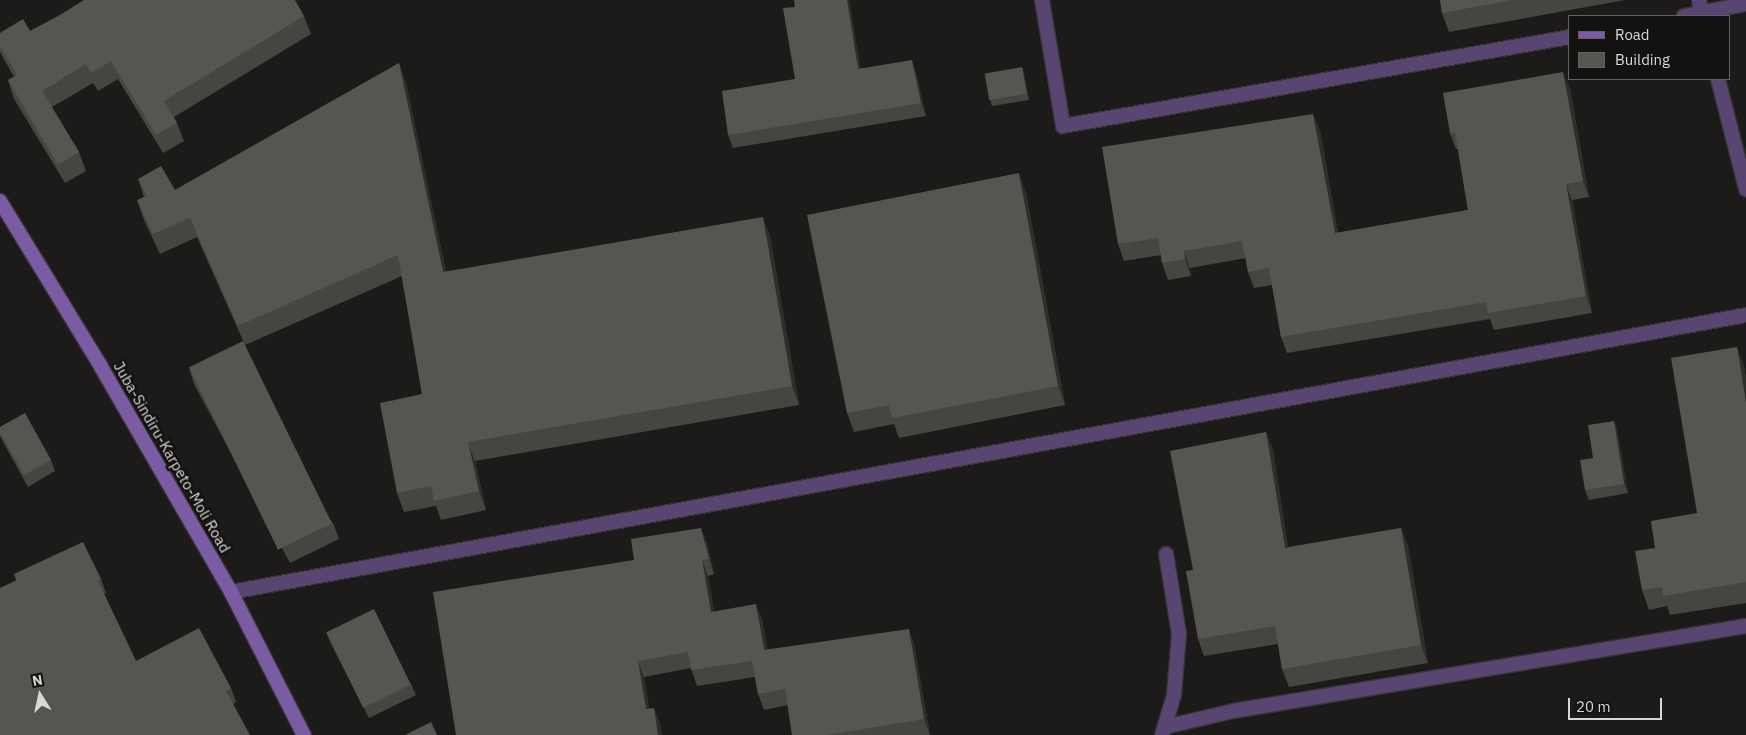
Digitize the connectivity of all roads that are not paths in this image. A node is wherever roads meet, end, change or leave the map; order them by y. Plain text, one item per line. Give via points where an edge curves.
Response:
1 (1042, 0) edge
2 (1746, 4) edge
3 (1701, 10) edge
4 (1687, 15) edge
5 (1568, 36) edge
6 (1718, 80) edge
7 (1746, 189) edge
8 (0, 201) edge
9 (1746, 315) edge
10 (1166, 554) dead end
11 (232, 592) junction
12 (1746, 626) edge
13 (1163, 731) edge
14 (304, 735) edge

1 - 5 street via 1063,126
2 - 3 street
3 - 4 street
6 - 7 street
8 - 11 main road, Juba-Sindiru-Karpeto-Moli Road
9 - 11 street
10 - 13 street via 1179,634 1174,695
11 - 14 main road, Juba-Sindiru-Karpeto-Moli Road
12 - 13 street via 1233,711

